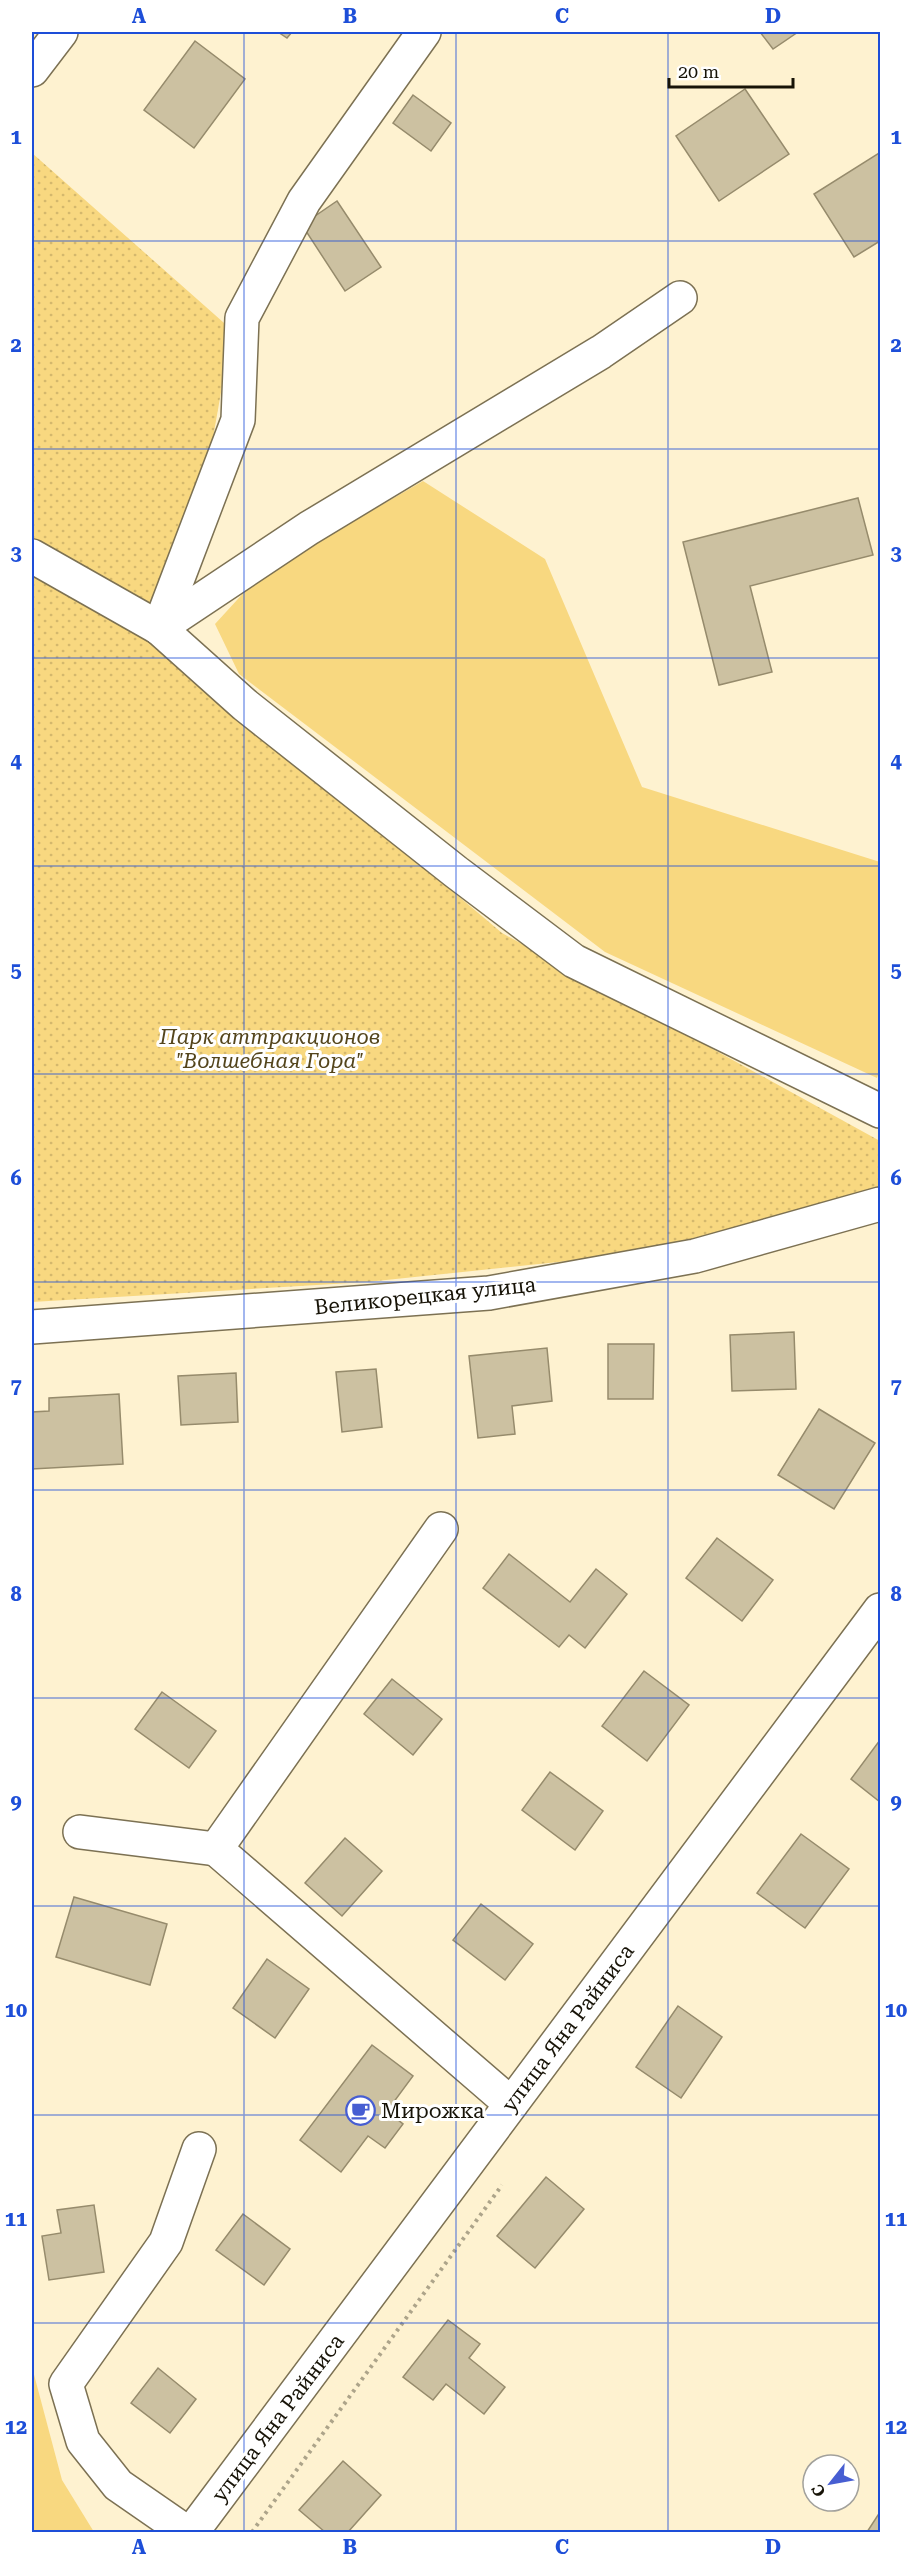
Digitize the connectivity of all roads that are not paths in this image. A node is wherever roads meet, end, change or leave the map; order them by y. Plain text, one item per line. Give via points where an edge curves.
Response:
1 (61, 32) edge
2 (424, 32) edge
3 (32, 70) edge
4 (680, 298) dead end
5 (32, 556) edge
6 (159, 628) junction
7 (880, 1111) edge
8 (880, 1204) edge
9 (32, 1327) edge
10 (441, 1529) dead end
11 (880, 1610) edge
12 (80, 1832) dead end
13 (216, 1849) junction
14 (511, 2104) junction
15 (199, 2149) dead end
16 (201, 2529) edge

1 - 3 street
2 - 6 street via 304,201 242,318 238,420
4 - 6 street via 601,352 309,528
5 - 6 street
6 - 7 street via 245,705 574,961
8 - 9 street, Великорецкая улица via 695,1256 489,1293
10 - 13 street
11 - 14 street, улица Яна Райниса
12 - 13 street
13 - 14 street
14 - 16 street, улица Яна Райниса
15 - 16 street via 166,2242 66,2384 83,2441 118,2485

